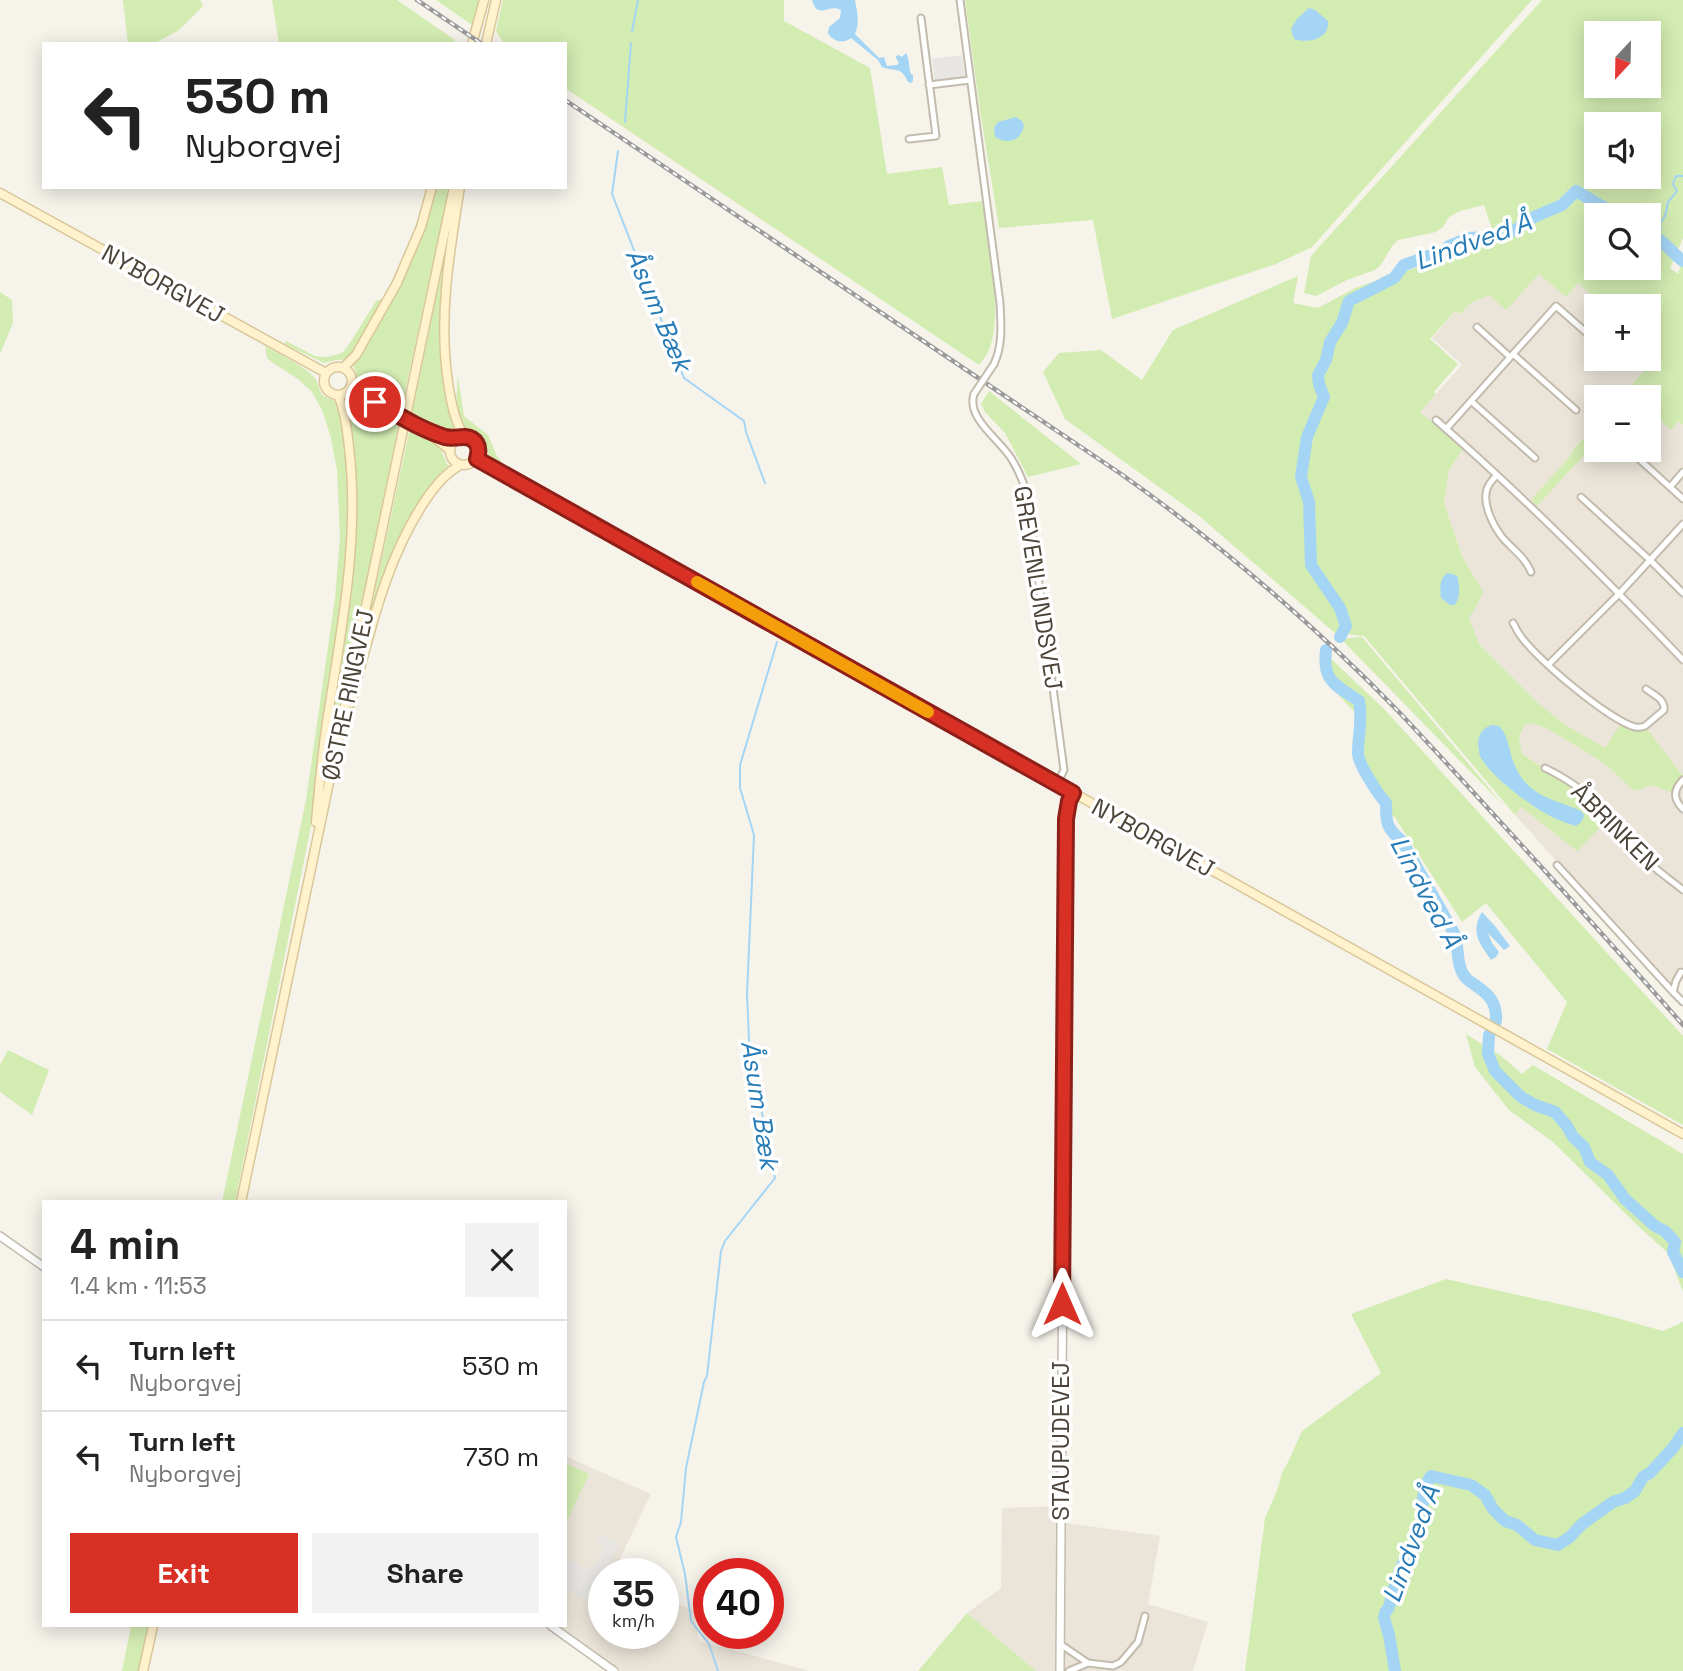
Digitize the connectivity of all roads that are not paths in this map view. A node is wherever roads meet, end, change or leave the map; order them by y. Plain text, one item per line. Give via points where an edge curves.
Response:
1 (484, 0) edge
2 (496, 0) edge
3 (960, 0) edge
4 (921, 18) dead end
5 (473, 42) edge
6 (486, 42) edge
7 (970, 80) junction
8 (929, 85) junction
9 (909, 139) dead end
10 (431, 189) edge
11 (454, 189) edge
12 (460, 189) edge
13 (0, 193) edge
14 (1477, 327) dead end
15 (1584, 330) edge
16 (1512, 355) junction
17 (343, 368) junction
18 (326, 373) junction
19 (352, 382) junction
20 (342, 394) junction
21 (1471, 401) junction
22 (375, 402) junction
23 (1576, 410) dead end
24 (1436, 420) dead end
25 (420, 428) junction
26 (1446, 429) junction
27 (460, 438) junction
28 (450, 452) junction
29 (1535, 458) dead end
30 (477, 459) junction
31 (1642, 462) edge
32 (460, 465) junction
33 (1683, 472) edge
34 (1497, 475) junction
35 (1670, 487) junction
36 (1581, 497) dead end
37 (1683, 499) edge
38 (1683, 524) edge
39 (1651, 561) junction
40 (1531, 572) dead end
41 (1683, 593) edge
42 (1619, 594) junction
43 (1513, 623) dead end
44 (1683, 660) edge
45 (1548, 665) junction
46 (1646, 689) dead end
47 (338, 739) junction
48 (1545, 768) dead end
49 (1683, 779) edge
50 (1057, 784) junction
51 (1073, 793) junction
52 (1683, 809) edge
53 (312, 864) junction
54 (1557, 865) dead end
55 (1683, 890) edge
56 (1681, 972) edge
57 (1673, 992) junction
58 (1683, 1002) edge
59 (1683, 1134) edge
60 (241, 1200) edge
61 (0, 1236) edge
62 (42, 1266) edge
63 (1145, 1616) dead end
64 (153, 1627) edge
65 (552, 1627) edge
66 (1060, 1644) junction
67 (1088, 1663) junction
68 (143, 1671) edge
69 (614, 1671) edge
70 (1060, 1671) edge
71 (1069, 1671) edge

1 - 5 main road
2 - 6 main road
3 - 7 street, GREVENLUNDSVEJ
4 - 8 street
7 - 8 street
7 - 50 street, GREVENLUNDSVEJ, bridge via 1001,336 998,355 974,394 972,406 1010,456 1027,494 1063,770
8 - 9 street via 936,136
10 - 17 main road via 397,283 356,355
11 - 47 main road, ØSTRE RINGVEJ
12 - 27 main road via 444,328 450,398
13 - 18 main road, NYBORGVEJ
14 - 16 street
15 - 16 street via 1556,306
16 - 21 street
16 - 23 street
17 - 18 main road
17 - 19 main road
18 - 20 main road via 327,390
19 - 20 main road
19 - 22 main road
20 - 22 main road
20 - 53 main road via 352,471 351,560 326,725
21 - 26 street
21 - 29 street
22 - 25 main road, bridge
24 - 26 street
25 - 27 main road
25 - 28 main road
26 - 34 street
27 - 28 main road
27 - 30 main road via 475,442
28 - 32 main road
30 - 32 main road
30 - 50 main road, NYBORGVEJ
31 - 35 street
32 - 47 main road via 441,478 404,537
33 - 35 street
34 - 40 street via 1486,491 1490,516
34 - 42 street
35 - 37 street
36 - 39 street
38 - 39 street
39 - 41 street
39 - 42 street
42 - 44 street
42 - 45 street
43 - 45 street
45 - 46 street via 1578,691 1637,727 1664,710 1659,698
47 - 53 main road, ØSTRE RINGVEJ
48 - 55 street, ÅBRINKEN via 1585,792 1648,863
49 - 52 street via 1675,798
50 - 51 main road, NYBORGVEJ
51 - 59 main road, NYBORGVEJ
51 - 66 street, STAUPUDEVEJ via 1066,819
53 - 60 main road, ØSTRE RINGVEJ
54 - 57 street
56 - 57 street
57 - 58 street
61 - 62 street
63 - 67 street via 1138,1642 1121,1662 1113,1666
64 - 68 main road
65 - 69 street
66 - 67 street
66 - 70 street, STAUPUDEVEJ
67 - 71 street

